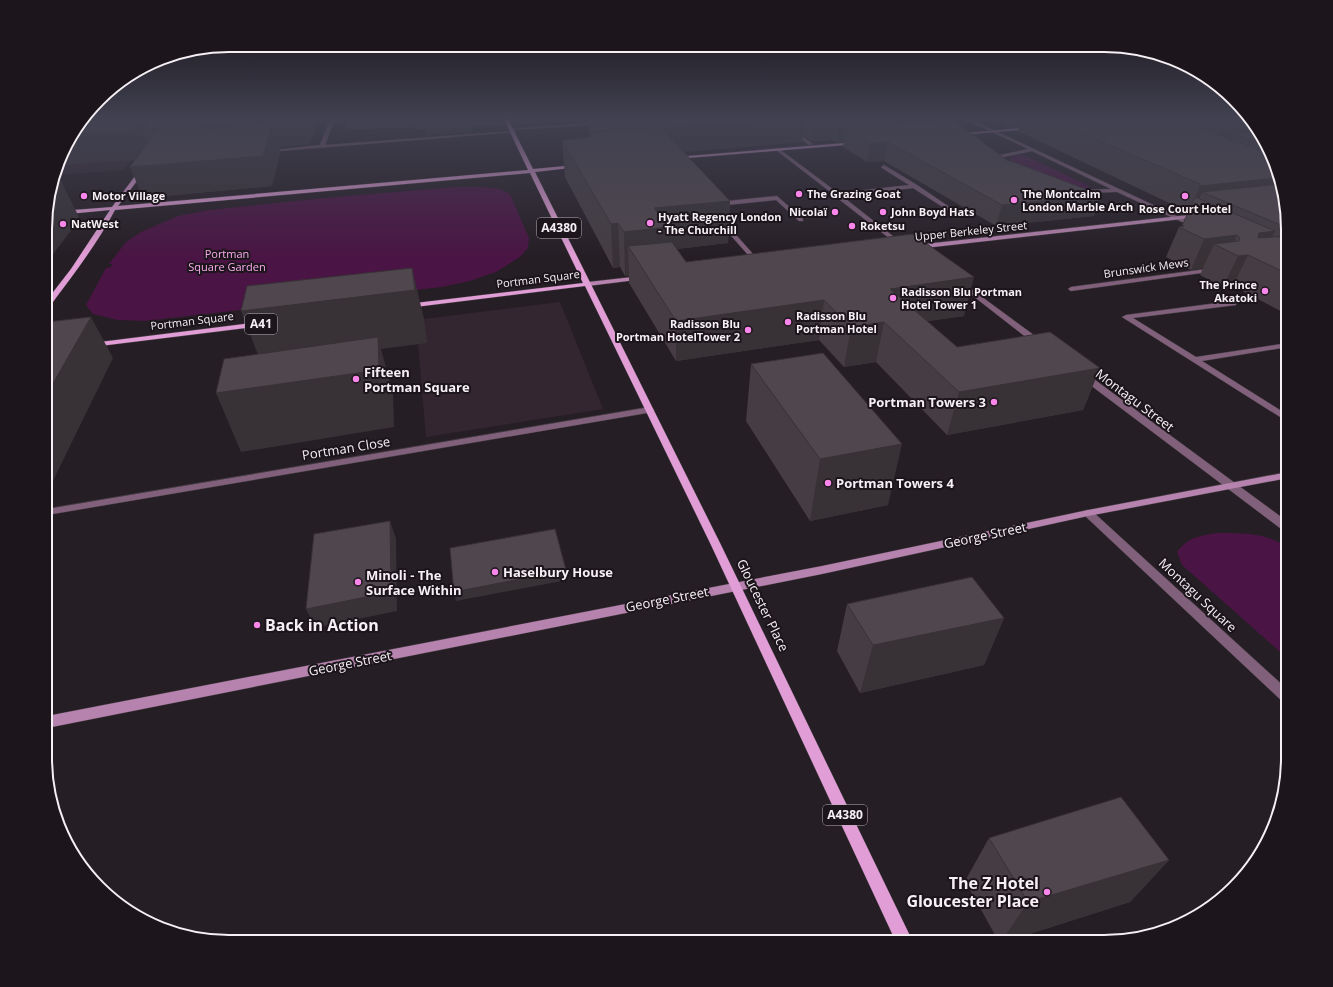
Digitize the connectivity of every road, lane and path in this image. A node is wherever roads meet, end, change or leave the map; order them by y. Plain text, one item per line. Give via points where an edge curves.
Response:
1 (146, 163) edge
2 (528, 163) edge
3 (796, 163) edge
4 (999, 163) edge
5 (1061, 163) edge
6 (582, 166) edge
7 (884, 167) edge
8 (531, 170) junction
9 (1007, 172) edge
10 (915, 186) junction
11 (1118, 190) junction
12 (1075, 192) edge
13 (836, 195) junction
14 (707, 205) edge
15 (113, 209) junction
16 (952, 210) dead end
17 (53, 214) edge
18 (717, 216) edge
19 (1202, 216) edge
20 (1179, 218) junction
21 (801, 220) dead end
22 (1201, 229) edge
23 (909, 248) junction
24 (897, 249) edge
25 (922, 255) edge
26 (768, 264) edge
27 (760, 265) junction
28 (752, 266) edge
29 (1222, 269) edge
30 (648, 278) edge
31 (954, 278) edge
32 (588, 284) junction
33 (1072, 289) dead end
34 (52, 296) edge
35 (1234, 303) dead end
36 (396, 307) edge
37 (270, 322) edge
38 (82, 346) edge
39 (1281, 346) edge
40 (1048, 349) edge
41 (1194, 360) junction
42 (1079, 373) edge
43 (650, 410) junction
44 (1281, 415) edge
45 (1281, 476) edge
46 (1228, 485) junction
47 (52, 511) edge
48 (1088, 513) junction
49 (1281, 523) edge
50 (736, 586) junction
51 (1281, 692) edge
52 (52, 721) edge
53 (902, 935) edge

1 - 15 main road
2 - 8 main road, A4380
3 - 13 street
4 - 9 street
5 - 11 street
6 - 8 main road
7 - 10 street
8 - 15 main road
8 - 32 main road, Portman Square / A4380
10 - 13 street
10 - 16 street
11 - 12 street
11 - 20 street
13 - 23 street
14 - 21 street via 777,198
15 - 17 main road
15 - 34 main road via 101,230
18 - 27 street
19 - 20 street, Upper Berkeley Street
20 - 22 street
20 - 23 street, Upper Berkeley Street
23 - 24 street, Upper Berkeley Street
23 - 25 street
26 - 27 street
27 - 28 street
29 - 33 street, Brunswick Mews
30 - 32 street
31 - 40 street
32 - 36 main road, Portman Square
32 - 43 main road, Gloucester Place / A4380
35 - 41 street via 1126,317
37 - 38 main road, Portman Square / A41
39 - 41 street
41 - 44 street
42 - 46 street, Montagu Street
43 - 47 street, Portman Close
43 - 50 main road, Gloucester Place / A4380
45 - 46 street, George Street
46 - 48 street, George Street
46 - 49 street
48 - 50 street, George Street
48 - 51 street, Montagu Square
50 - 52 street, George Street
50 - 53 main road, Gloucester Place / A4380

